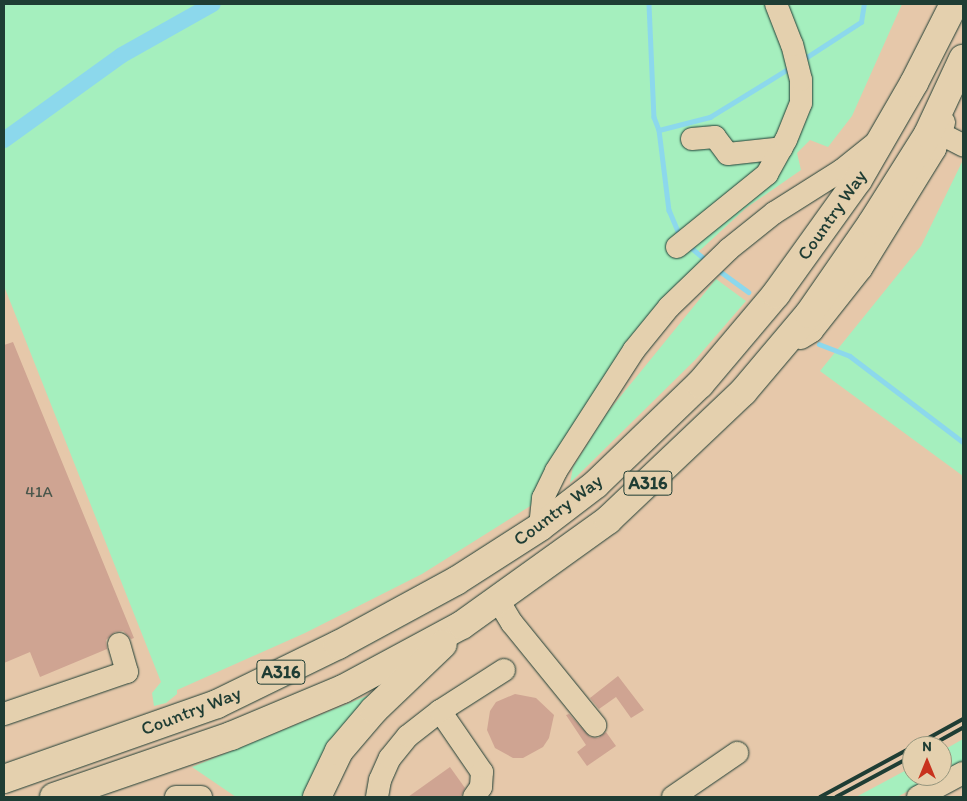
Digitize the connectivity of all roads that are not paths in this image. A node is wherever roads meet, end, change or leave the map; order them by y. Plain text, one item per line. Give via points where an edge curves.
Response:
1 (776, 4) edge
2 (953, 5) edge
3 (963, 59) edge
4 (947, 93) junction
5 (941, 134) junction
6 (885, 136) junction
7 (692, 139) dead end
8 (963, 145) edge
9 (782, 148) junction
10 (684, 241) dead end
11 (776, 353) junction
12 (540, 527) junction
13 (498, 600) junction
14 (462, 625) junction
15 (119, 644) dead end
16 (504, 670) dead end
17 (440, 710) junction
18 (4, 714) edge
19 (595, 725) dead end
20 (737, 753) dead end
21 (963, 773) edge
22 (4, 779) edge
23 (54, 797) edge
24 (176, 797) edge
25 (202, 797) edge
26 (317, 797) edge
27 (378, 797) edge
28 (474, 797) edge
29 (673, 797) edge
30 (918, 797) edge

1 - 9 street via 792,45 801,80 802,103
2 - 6 highway, Country Way / A316
3 - 4 highway, Country Way / A316
4 - 5 street
4 - 11 highway, Country Way / A316 via 928,134 872,223 809,314
5 - 8 street
5 - 11 street via 895,217 843,294 812,331
6 - 12 highway, Country Way / A316 via 858,180 776,294 700,384 596,484
6 - 12 street via 842,170 774,213 729,249 669,307 634,350 591,413 543,498
7 - 9 street via 715,137 728,154
9 - 10 street via 767,174
11 - 13 highway, Country Way / A316 via 690,445 608,520
12 - 22 highway, Country Way / A316 via 397,614 218,704
13 - 14 highway, Country Way / A316
13 - 19 street via 510,621
14 - 23 highway, Country Way / A316 via 343,689 231,736
14 - 26 highway via 374,710 344,744
15 - 18 street via 127,672
16 - 17 street
17 - 27 street via 408,736 390,758 380,780
17 - 28 street via 482,772 481,787
20 - 29 street
21 - 30 street
24 - 25 street

